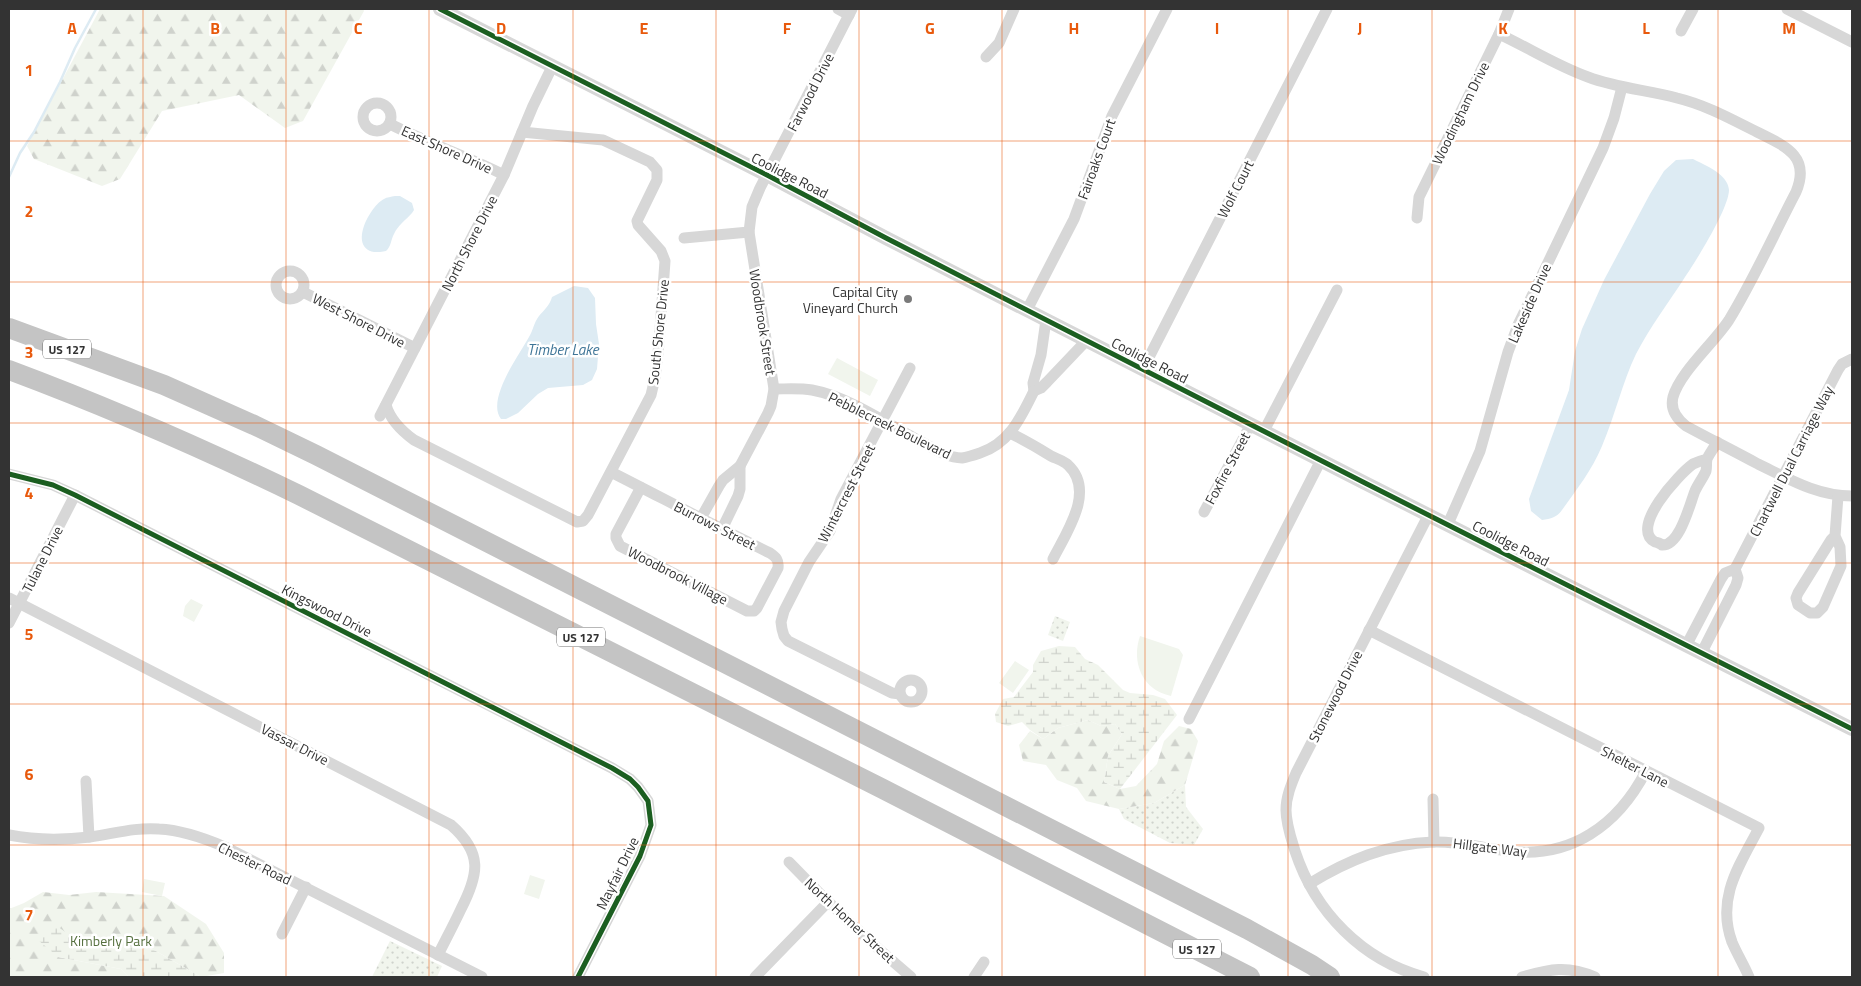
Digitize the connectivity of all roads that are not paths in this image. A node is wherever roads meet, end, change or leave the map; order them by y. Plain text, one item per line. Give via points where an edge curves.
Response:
1 (440, 9) edge
2 (838, 9) edge
3 (1014, 9) edge
4 (1167, 9) edge
5 (1327, 9) edge
6 (1509, 9) edge
7 (1693, 9) edge
8 (1787, 9) edge
9 (851, 12) edge
10 (1681, 31) dead end
11 (1499, 34) junction
12 (1852, 42) edge
13 (986, 57) dead end
14 (552, 67) junction
15 (1622, 87) junction
16 (390, 124) dead end
17 (522, 132) junction
18 (504, 175) junction
19 (767, 175) junction
20 (1417, 218) dead end
21 (749, 232) junction
22 (684, 238) dead end
23 (1337, 290) dead end
24 (303, 292) dead end
25 (1027, 310) junction
26 (9, 317) edge
27 (1046, 320) junction
28 (9, 328) edge
29 (1086, 341) junction
30 (415, 348) junction
31 (1852, 359) edge
32 (910, 368) dead end
33 (1143, 369) junction
34 (9, 370) edge
35 (126, 370) junction
36 (774, 390) junction
37 (1034, 391) junction
38 (383, 410) joint
39 (883, 421) junction
40 (1250, 424) junction
41 (1264, 431) junction
42 (1010, 433) junction
43 (1717, 442) junction
44 (1707, 459) junction
45 (1322, 460) junction
46 (740, 466) junction
47 (611, 472) junction
48 (9, 474) edge
49 (1783, 476) junction
50 (724, 480) junction
51 (641, 487) junction
52 (740, 489) junction
53 (76, 495) junction
54 (1838, 496) junction
55 (1852, 496) edge
56 (1204, 512) dead end
57 (1429, 514) junction
58 (701, 518) junction
59 (1448, 524) junction
60 (722, 529) junction
61 (1835, 536) junction
62 (1053, 559) dead end
63 (1735, 569) junction
64 (14, 601) edge
65 (747, 611) joint
66 (9, 623) edge
67 (1370, 630) junction
68 (1687, 644) junction
69 (1702, 652) junction
70 (900, 694) dead end
71 (1189, 719) dead end
72 (1852, 729) edge
73 (1646, 771) junction
74 (630, 779) joint
75 (86, 781) dead end
76 (1433, 799) dead end
77 (9, 835) edge
78 (89, 837) junction
79 (1434, 842) junction
80 (789, 862) dead end
81 (1309, 884) junction
82 (306, 887) junction
83 (828, 902) junction
84 (282, 934) dead end
85 (438, 955) junction
86 (984, 962) dead end
87 (482, 977) edge
88 (578, 977) edge
89 (755, 977) edge
90 (912, 977) edge
91 (974, 977) edge
92 (1250, 977) edge
93 (1330, 977) edge
94 (1424, 977) edge
95 (1522, 977) edge
96 (1594, 977) edge
97 (1749, 977) edge

1 - 14 street, Coolidge Road
2 - 9 street
3 - 13 street via 1000,44
4 - 25 street, Fairoaks Court via 1112,116 1074,220
5 - 33 street, Wolf Court
6 - 11 street, Woodingham Drive
7 - 10 street
8 - 12 street
9 - 19 street, Farwood Drive
11 - 15 street via 1570,70
11 - 20 street, Woodingham Drive via 1419,197
14 - 17 street, North Shore Drive
14 - 19 street, Coolidge Road
15 - 43 street via 1678,98 1720,113 1782,145 1796,156 1801,169 1802,177 1796,192 1734,311 1722,331 1684,377 1673,398 1674,411 1680,422
15 - 59 street, Lakeside Drive via 1604,148 1518,325 1480,451
16 - 18 street, East Shore Drive
17 - 18 street, North Shore Drive
17 - 47 street, South Shore Drive via 603,140 650,162 657,170 657,180 637,221 661,251 664,261 655,378 651,395
18 - 30 street, North Shore Drive
19 - 21 street, Woodbrook Street via 752,207
19 - 25 street, Coolidge Road
21 - 22 street
21 - 36 street, Woodbrook Street
23 - 41 street
24 - 30 street, West Shore Drive
25 - 27 street, Coolidge Road
26 - 35 highway via 65,339
27 - 29 street, Coolidge Road
27 - 37 street, Pebblecreek Boulevard
28 - 35 highway, US 127
29 - 33 street, Coolidge Road
29 - 37 street, Pebblecreek Boulevard via 1041,388
30 - 38 street, North Shore Drive
31 - 49 street, Chartwell Dual Carriage Way via 1838,370
32 - 39 street, Wintercrest Street
33 - 40 street, Coolidge Road
34 - 92 highway, US 127 via 141,422 299,495
35 - 93 highway, US 127 via 254,425 426,510 1248,928
36 - 39 street, Pebblecreek Boulevard via 798,389 828,394
36 - 46 street, Woodbrook Street via 772,406
37 - 42 street, Pebblecreek Boulevard
38 - 47 street, South Shore Drive via 388,411 414,440 573,521 583,521 588,515
39 - 42 street, Pebblecreek Boulevard via 957,458 984,451
39 - 70 street, Wintercrest Street via 841,499 830,531 809,562 784,611 782,629 788,641 892,693
40 - 41 street, Coolidge Road
40 - 56 street, Foxfire Street
41 - 45 street, Coolidge Road
42 - 62 street via 1068,465 1075,474 1079,502
43 - 44 street
43 - 49 street
44 - 44 street via 1694,464 1655,508 1647,530 1652,540 1666,544 1684,523 1706,472
45 - 57 street, Coolidge Road
45 - 71 street
46 - 50 street, Woodbrook Street
46 - 52 street, Woodbrook Street
47 - 51 street, Burrows Street
48 - 53 street, Kingswood Drive
49 - 54 street via 1810,489
49 - 63 street, Chartwell Dual Carriage Way
50 - 52 street via 734,479
50 - 58 street, Woodbrook Street
51 - 58 street, Burrows Street
51 - 65 street, Woodbrook Village via 616,534 620,546
52 - 60 street, Woodbrook Street
53 - 64 street, Tulane Drive
53 - 74 street, Kingswood Drive
54 - 55 street
54 - 61 street
57 - 59 street, Coolidge Road
57 - 67 street, Stonewood Drive
58 - 60 street, Burrows Street
59 - 68 street, Coolidge Road
60 - 65 street, Burrows Street via 778,560 778,568 757,608
61 - 61 street via 1841,558 1836,579 1823,607 1817,613 1810,613 1798,605 1796,598
63 - 68 street, Chartwell Dual Carriage Way via 1725,573 1721,579
63 - 69 street, Chartwell Dual Carriage Way via 1736,585
64 - 66 street, Tulane Drive
64 - 85 street, Vassar Drive via 451,825 472,850 475,876 472,889
67 - 73 street, Shelter Lane
67 - 81 street, Stonewood Drive via 1290,788 1286,811 1289,833
68 - 69 street, Coolidge Road
69 - 72 street, Coolidge Road
73 - 79 street, Hillgate Way via 1614,817 1587,836 1560,848 1524,852
73 - 97 street, Shelter Lane via 1758,828 1732,882 1726,907 1732,942
74 - 88 street, Mayfair Drive via 648,801 650,825 640,856
75 - 78 street
76 - 79 street
77 - 78 street, Chester Road
78 - 82 street, Chester Road via 135,829 181,832 226,847
79 - 81 street, Hillgate Way via 1400,845 1369,853
80 - 83 street, North Homer Street
81 - 94 street, Stonewood Drive via 1336,923 1363,948 1383,962
82 - 84 street
82 - 85 street, Chester Road
83 - 89 street
83 - 90 street, North Homer Street
85 - 87 street, Chester Road
86 - 91 street
95 - 96 street via 1547,970 1569,969

